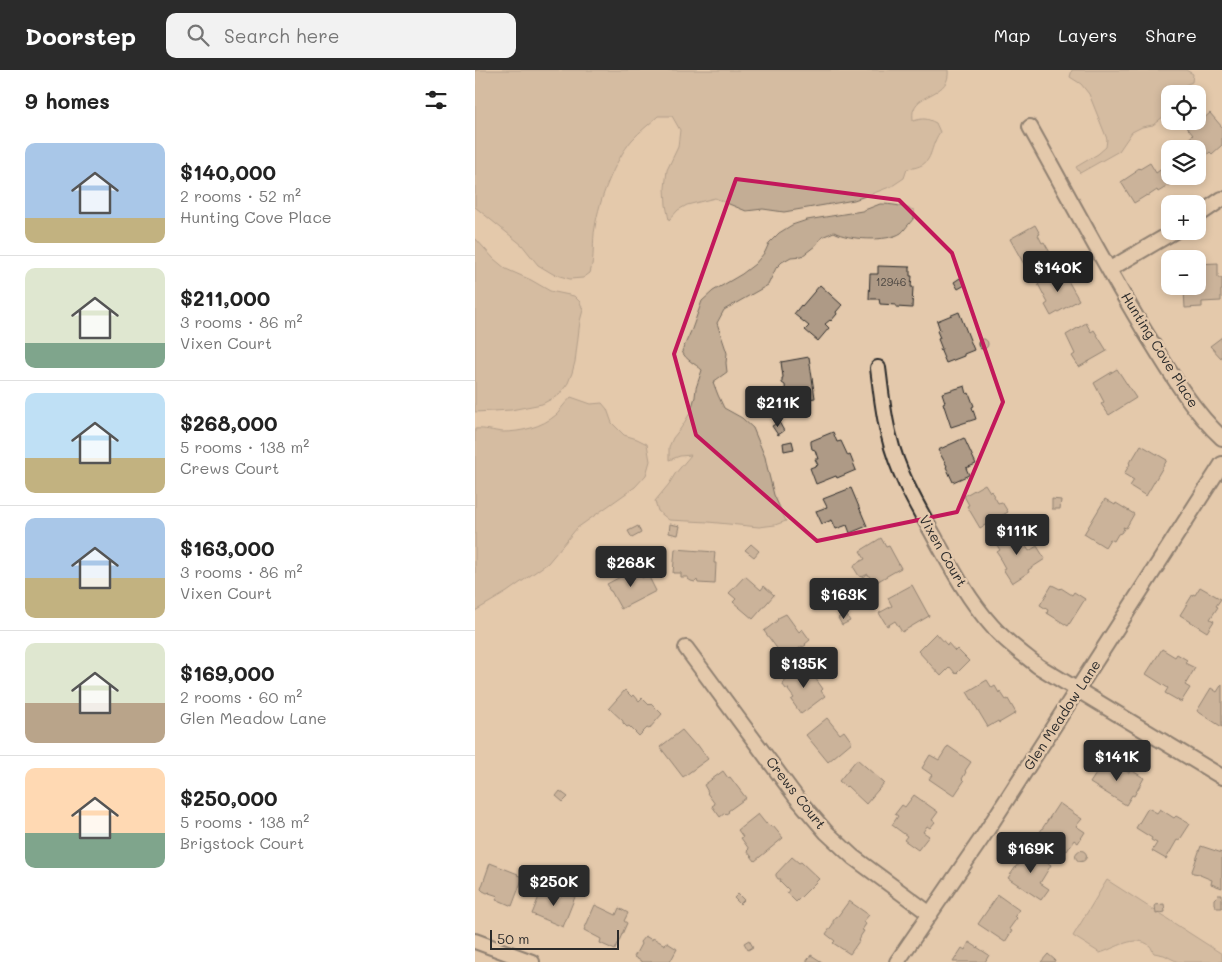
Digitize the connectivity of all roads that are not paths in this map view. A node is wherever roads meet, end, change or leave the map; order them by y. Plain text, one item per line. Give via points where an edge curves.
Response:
1 (1030, 127) dead end
2 (1222, 199) edge
3 (1206, 210) edge
4 (1161, 239) edge
5 (1109, 269) junction
6 (878, 368) dead end
7 (1222, 438) edge
8 (1222, 464) edge
9 (686, 648) dead end
10 (1078, 690) junction
11 (1222, 777) edge
12 (930, 914) junction
13 (475, 941) edge
14 (532, 962) edge
15 (897, 962) edge

1 - 5 street, Hunting Cove Place
2 - 3 street
4 - 5 street
5 - 7 street, Hunting Cove Place via 1165,364 1195,408
6 - 10 street, Vixen Court via 889,435 898,464 916,504 962,585 992,626 1017,650
8 - 10 street, Glen Meadow Lane
9 - 12 street, Crews Court via 826,832 853,857
10 - 11 street, Vixen Court
10 - 12 street, Glen Meadow Lane
12 - 15 street, Glen Meadow Lane
13 - 14 street

